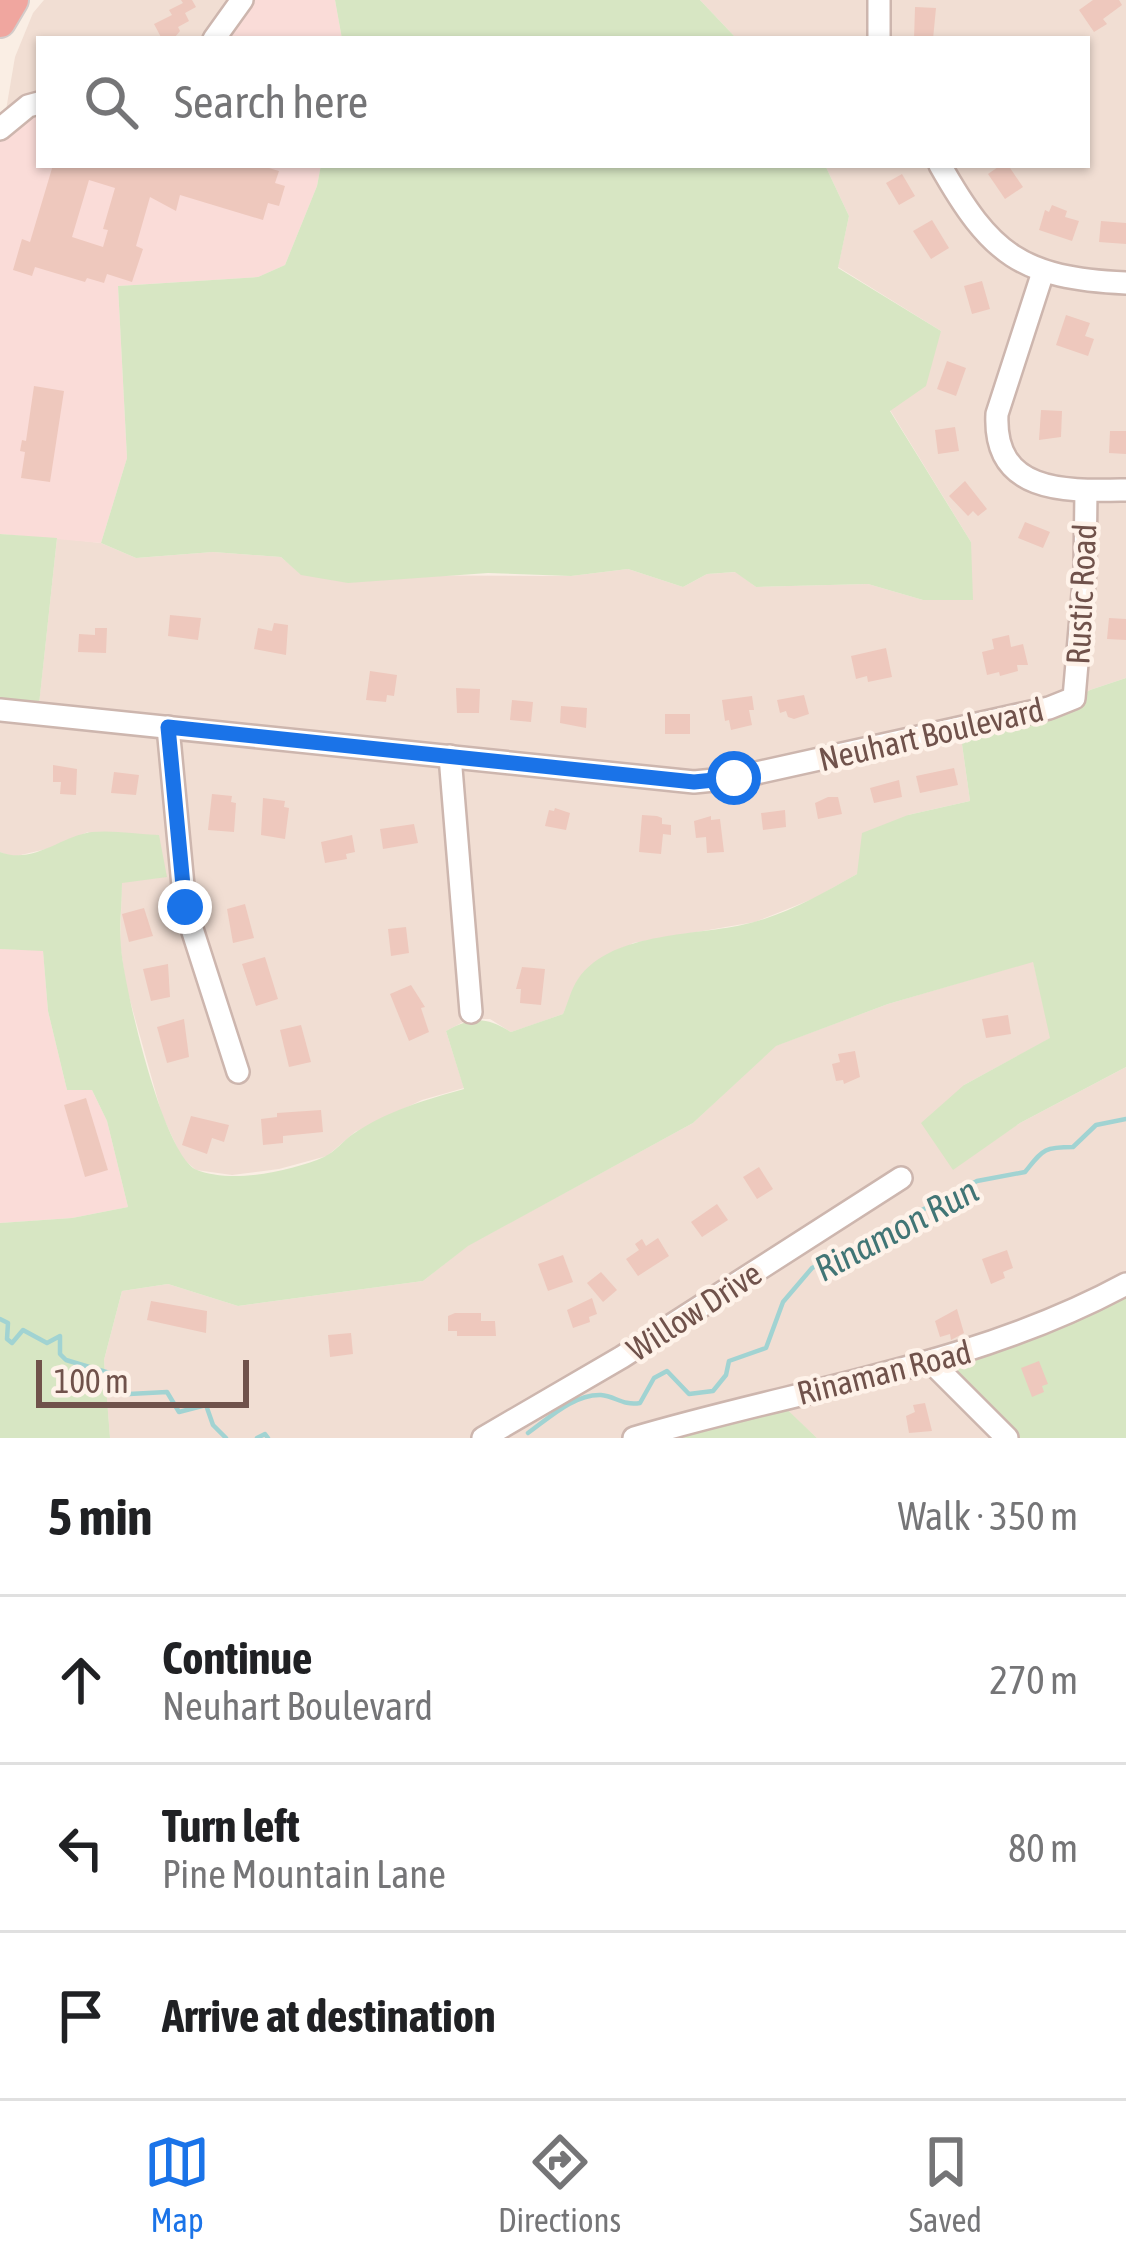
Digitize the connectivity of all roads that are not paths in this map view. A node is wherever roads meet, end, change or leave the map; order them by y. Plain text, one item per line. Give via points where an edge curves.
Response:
1 (13, 0) edge
2 (242, 0) edge
3 (879, 0) edge
4 (0, 22) edge
5 (216, 36) edge
6 (879, 36) edge
7 (36, 104) edge
8 (0, 129) edge
9 (942, 168) edge
10 (1043, 272) junction
11 (1126, 283) edge
12 (1086, 490) junction
13 (1126, 490) edge
14 (1074, 698) joint
15 (0, 710) edge
16 (168, 727) junction
17 (450, 756) junction
18 (471, 1012) dead end
19 (238, 1072) dead end
20 (901, 1178) dead end
21 (1126, 1284) edge
22 (931, 1362) junction
23 (483, 1438) edge
24 (634, 1438) edge
25 (1007, 1438) edge

1 - 4 highway
2 - 5 street
3 - 6 street
7 - 8 street
9 - 10 street via 978,227
10 - 11 street
10 - 12 street via 996,427 1020,475
12 - 13 street
12 - 14 street, Rustic Road
14 - 17 street, Neuhart Boulevard via 714,782
15 - 16 street, Neuhart Boulevard
16 - 17 street, Neuhart Boulevard
16 - 19 street via 185,907
17 - 18 street
20 - 23 street, Willow Drive
21 - 22 street, Rinaman Road via 1042,1325
22 - 24 street, Rinaman Road
22 - 25 street

